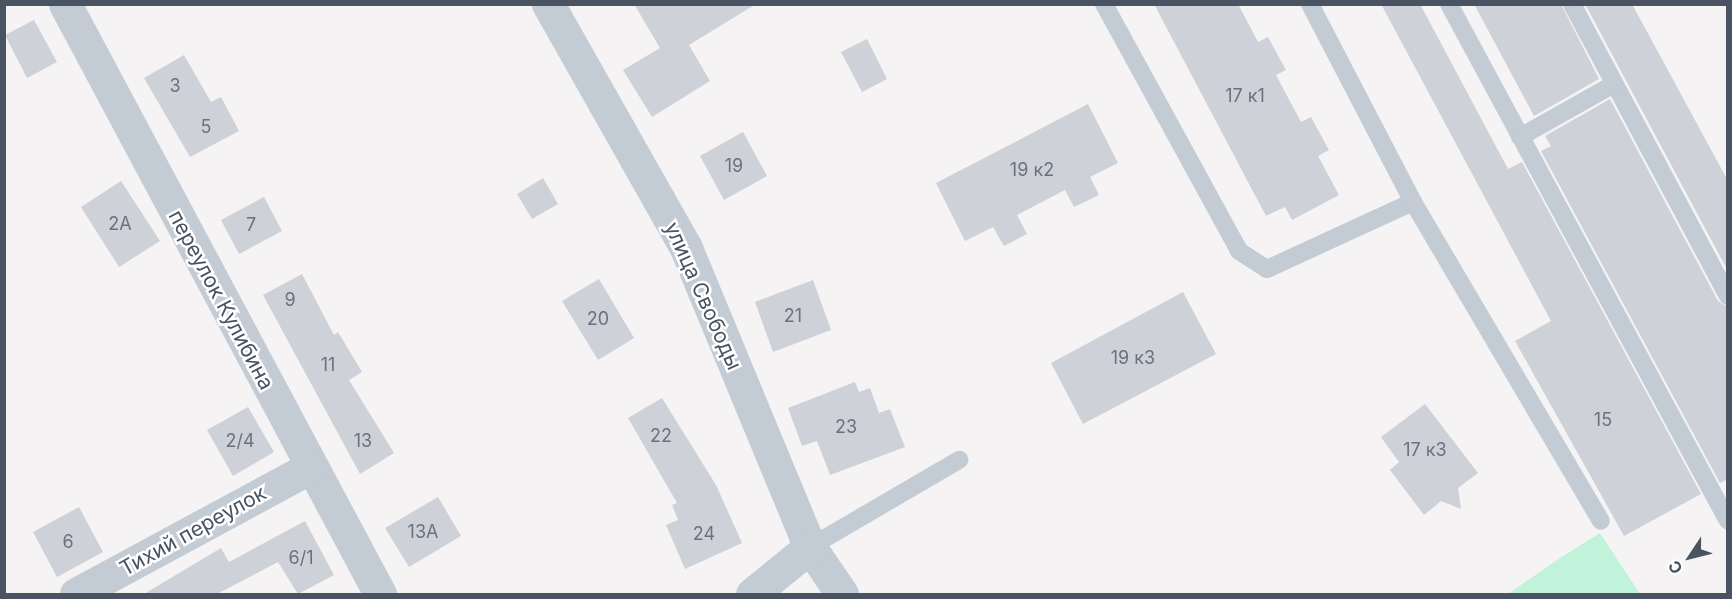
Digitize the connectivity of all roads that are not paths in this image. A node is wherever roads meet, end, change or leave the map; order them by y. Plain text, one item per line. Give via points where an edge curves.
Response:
1 (65, 4) edge
2 (548, 4) edge
3 (1104, 4) edge
4 (1310, 4) edge
5 (1449, 4) edge
6 (1572, 4) edge
7 (1614, 84) junction
8 (1520, 137) junction
9 (1413, 202) junction
10 (1728, 296) edge
11 (959, 460) dead end
12 (309, 468) junction
13 (1601, 521) dead end
14 (1728, 521) edge
15 (810, 547) junction
16 (76, 594) edge
17 (380, 594) edge
18 (752, 594) edge
19 (842, 594) edge

1 - 12 street, переулок Кулибина
2 - 15 street, улица Свободы via 686,248
3 - 9 lane via 1239,251 1267,270
4 - 9 lane
5 - 8 lane
6 - 7 lane
7 - 8 lane
7 - 10 lane
8 - 14 lane
9 - 13 lane
11 - 15 lane
12 - 16 street, Тихий переулок
12 - 17 street, переулок Кулибина
15 - 18 street
15 - 19 street, улица Свободы

